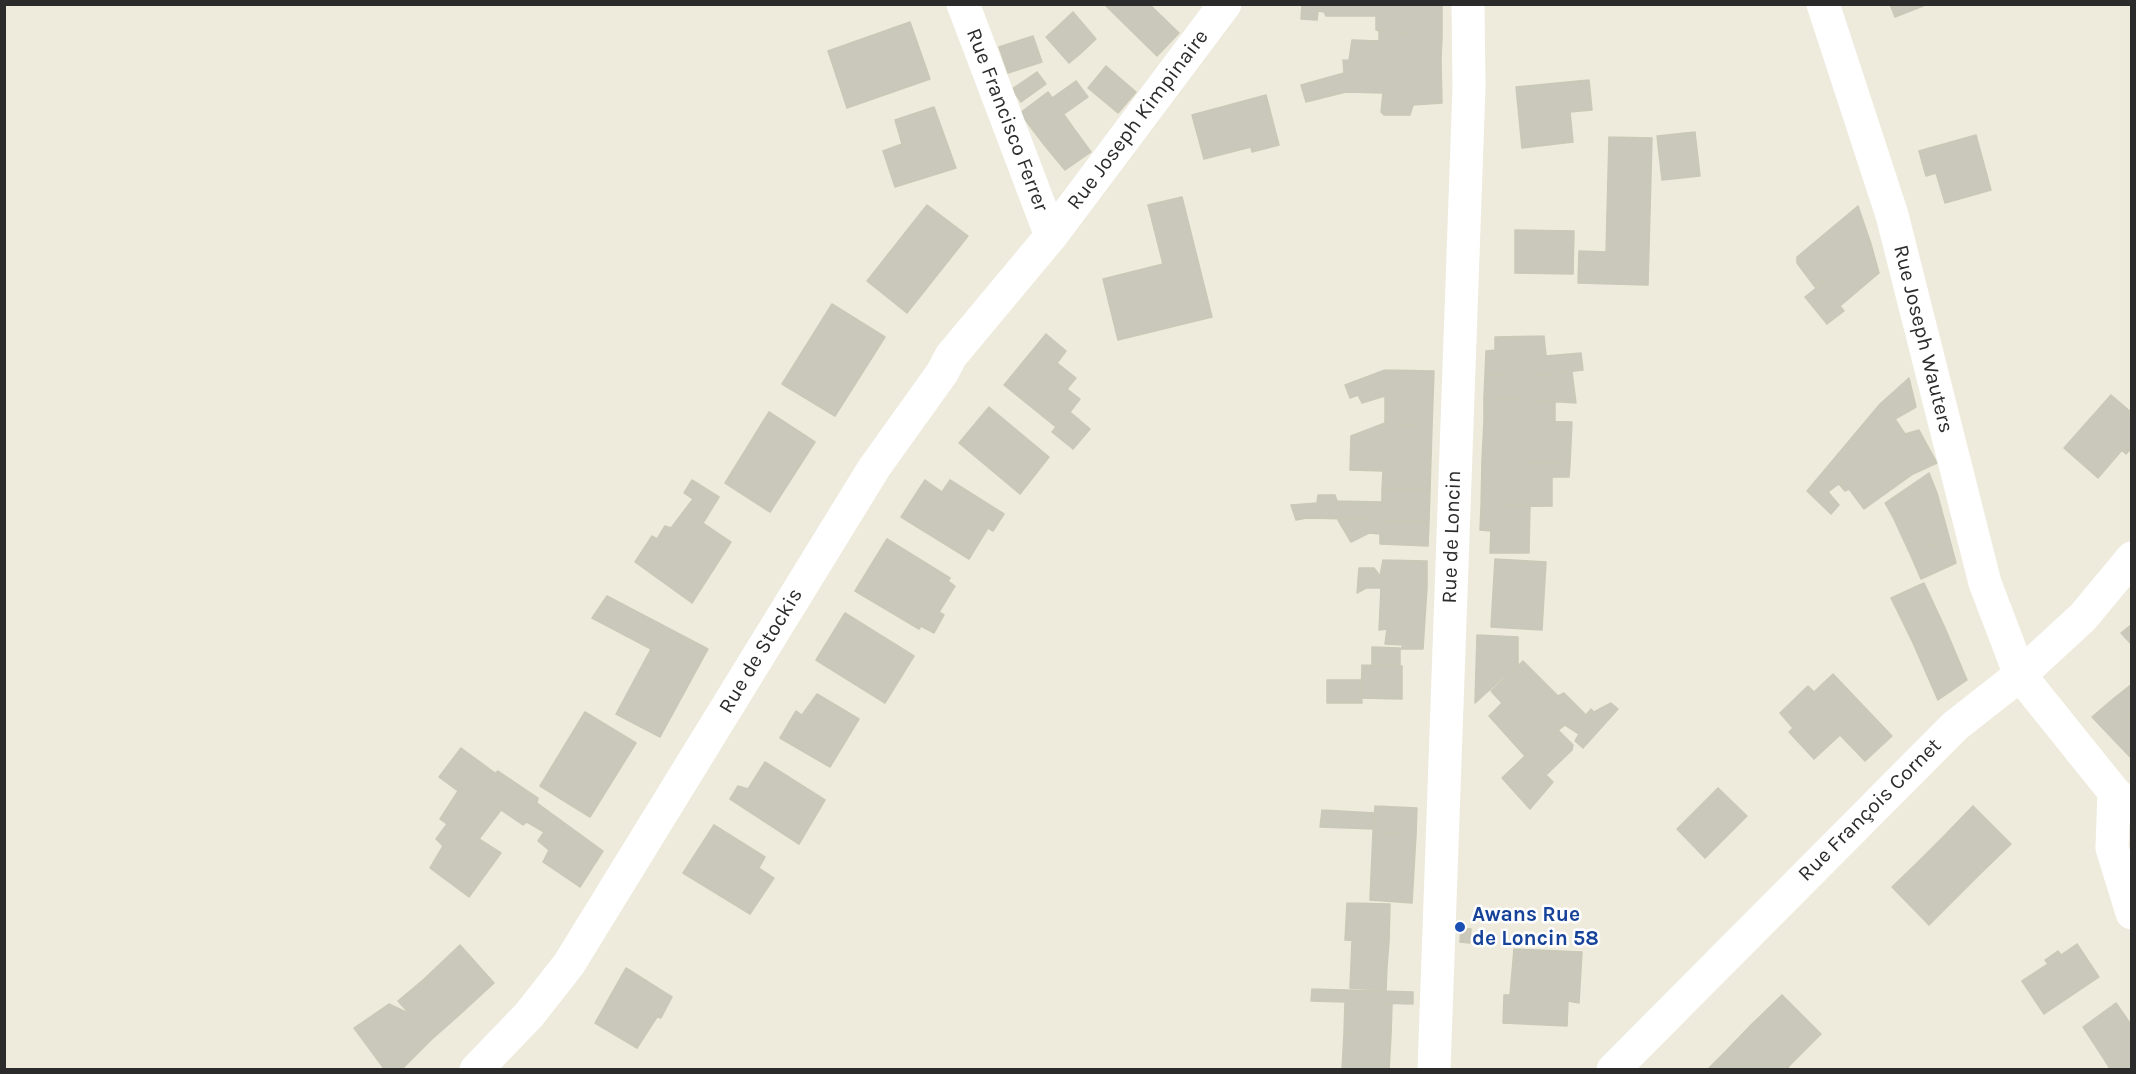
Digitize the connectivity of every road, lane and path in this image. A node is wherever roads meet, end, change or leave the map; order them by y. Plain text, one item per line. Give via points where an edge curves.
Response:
1 (963, 4) edge
2 (1225, 4) edge
3 (1468, 4) edge
4 (1823, 4) edge
5 (1051, 236) junction
6 (2132, 558) edge
7 (2020, 675) junction
8 (2123, 800) edge
9 (2132, 913) edge
10 (476, 1070) edge
11 (1434, 1070) edge
12 (1613, 1070) edge

1 - 5 street, Rue Francisco Ferrer
2 - 5 street, Rue Joseph Kimpinaire
3 - 11 street, Rue de Loncin via 1469,87
4 - 7 street, Rue Joseph Wauters via 1892,215 1985,583
5 - 10 street, Rue de Stockis via 951,356 874,468 569,964 530,1015
6 - 7 street, Rue François Cornet via 2084,617
7 - 8 street, Rue Joseph Wauters
7 - 12 street, Rue François Cornet via 1955,726
8 - 9 street via 2112,848

